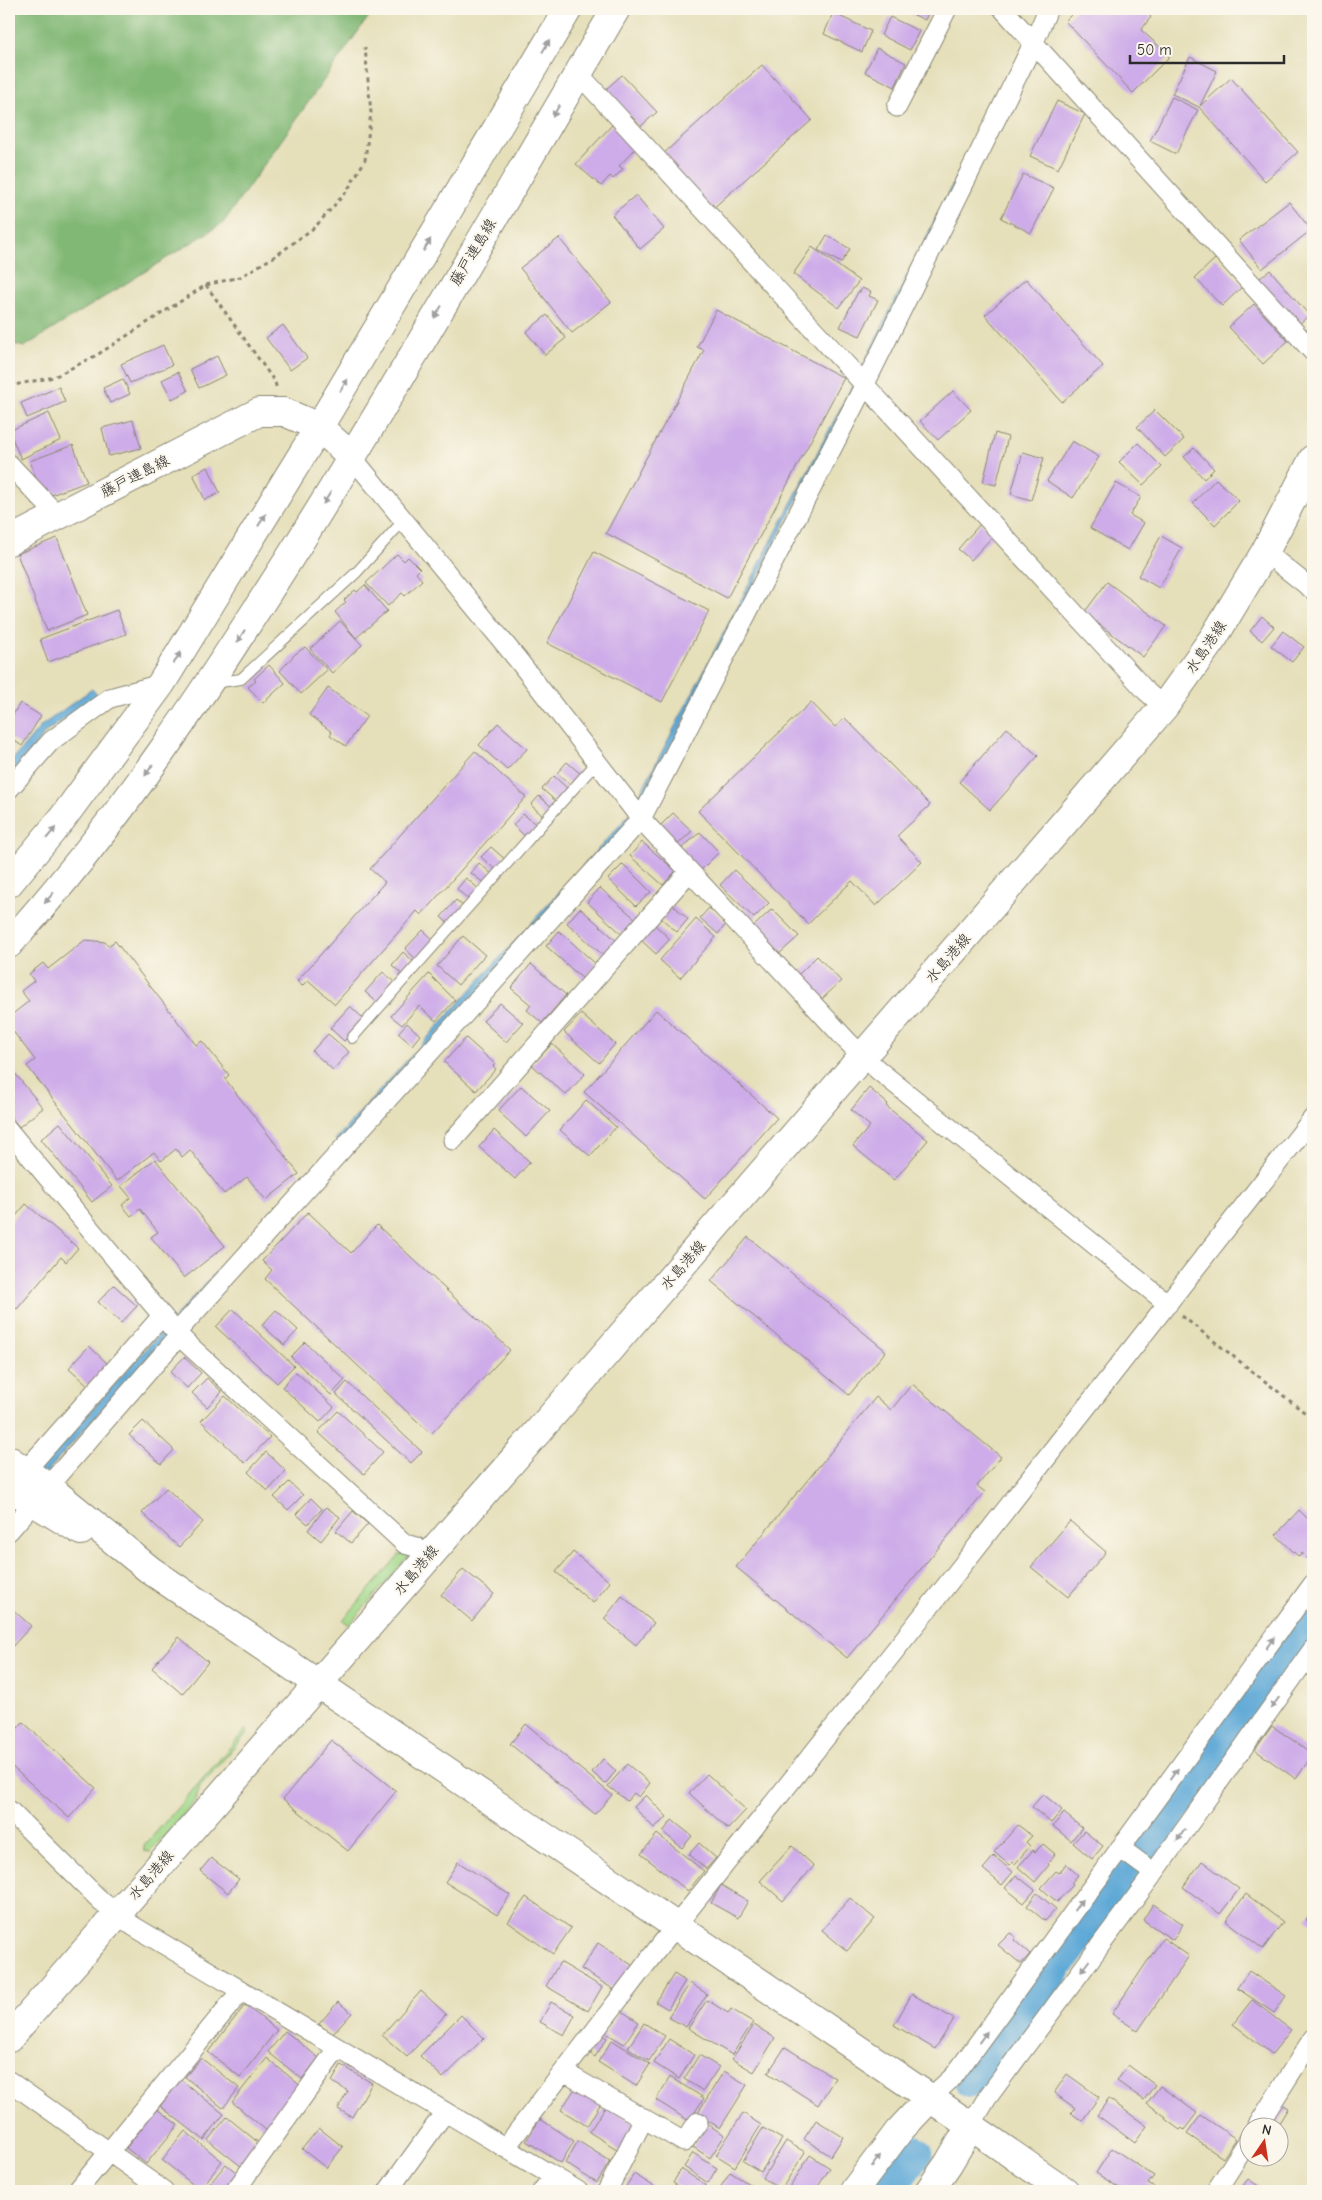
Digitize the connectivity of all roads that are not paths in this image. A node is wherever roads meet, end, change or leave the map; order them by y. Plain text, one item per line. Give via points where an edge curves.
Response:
1 (568, 9) edge
2 (616, 9) edge
3 (947, 9) edge
4 (1003, 9) edge
5 (1048, 9) edge
6 (1031, 39) junction
7 (578, 73) junction
8 (897, 107) dead end
9 (1313, 352) edge
10 (861, 383) junction
11 (319, 427) junction
12 (352, 457) junction
13 (1313, 459) edge
14 (9, 464) edge
15 (58, 516) junction
16 (403, 521) junction
17 (9, 541) edge
18 (1265, 552) junction
19 (1313, 590) edge
20 (162, 684) junction
21 (210, 684) junction
22 (1164, 707) junction
23 (598, 761) junction
24 (9, 789) edge
25 (637, 814) junction
26 (689, 872) junction
27 (9, 883) edge
28 (9, 944) edge
29 (352, 1038) dead end
30 (863, 1056) junction
31 (1313, 1118) edge
32 (9, 1131) edge
33 (453, 1140) dead end
34 (1168, 1304) junction
35 (162, 1316) junction
36 (177, 1335) junction
37 (23, 1485) edge
38 (9, 1531) edge
39 (427, 1556) junction
40 (1313, 1584) edge
41 (1313, 1649) edge
42 (317, 1684) junction
43 (9, 1810) edge
44 (1127, 1853) junction
45 (1151, 1871) junction
46 (117, 1913) junction
47 (676, 1926) junction
48 (241, 1991) junction
49 (9, 2038) edge
50 (1313, 2039) edge
51 (337, 2049) junction
52 (564, 2072) junction
53 (9, 2081) edge
54 (930, 2098) junction
55 (445, 2112) junction
56 (644, 2118) junction
57 (1262, 2118) edge
58 (698, 2122) dead end
59 (970, 2127) junction
60 (505, 2148) junction
61 (109, 2151) junction
62 (1240, 2154) edge
63 (548, 2184) edge
64 (77, 2191) edge
65 (164, 2191) edge
66 (236, 2191) edge
67 (388, 2191) edge
68 (578, 2191) edge
69 (607, 2191) edge
70 (854, 2191) edge
71 (929, 2191) edge
72 (1065, 2191) edge
73 (1216, 2191) edge

11 -> 1 main road
2 - 7 main road, 藤戸連島線
3 - 8 street
4 - 6 street
5 - 6 street
6 - 9 street
6 - 10 street
7 - 10 street
7 -> 12 main road, 藤戸連島線
10 - 22 street
10 - 25 street
11 - 12 main road, 藤戸連島線
11 - 15 main road, 藤戸連島線 via 284,412 259,412
20 -> 11 main road
12 - 16 street
12 -> 21 main road
13 - 18 main road, 水島港線
14 - 15 street
15 - 17 main road, 藤戸連島線
16 - 21 lane via 357,572 241,679
16 - 23 street
18 - 19 street
18 - 22 main road, 水島港線 via 1214,637
20 - 24 street via 110,698 51,741
27 -> 20 main road via 62,819
21 -> 28 main road via 138,786 76,866
22 - 30 main road, 水島港線
23 - 25 street
23 - 29 lane
25 - 26 street
25 - 36 street
26 - 30 street
26 - 33 street
30 - 34 street
30 - 39 main road, 水島港線
31 - 34 street
32 - 35 street
34 - 47 street
35 - 36 street
35 - 37 street
36 - 37 street
36 - 39 street via 405,1544 416,1547
37 - 38 street
37 - 42 main road
39 - 42 main road, 水島港線
44 -> 40 street
41 -> 45 street
42 - 46 main road, 水島港線
42 - 47 main road
43 - 46 street
44 - 45 street
54 -> 44 street via 954,2076
45 -> 59 street via 987,2098
46 - 48 street
46 - 49 main road, 水島港線
47 - 52 street
47 - 54 main road
48 - 51 street
48 - 61 street
50 - 57 street
51 - 55 street
51 - 66 street
52 - 56 street
52 - 60 street
53 - 61 street
54 - 59 main road
70 -> 54 main road
55 - 60 street
55 - 67 street
56 - 58 street via 684,2142
56 - 69 street
59 - 71 main road
59 - 72 main road
60 - 63 street
61 - 64 street
61 - 65 street
62 - 73 street
63 - 68 street

